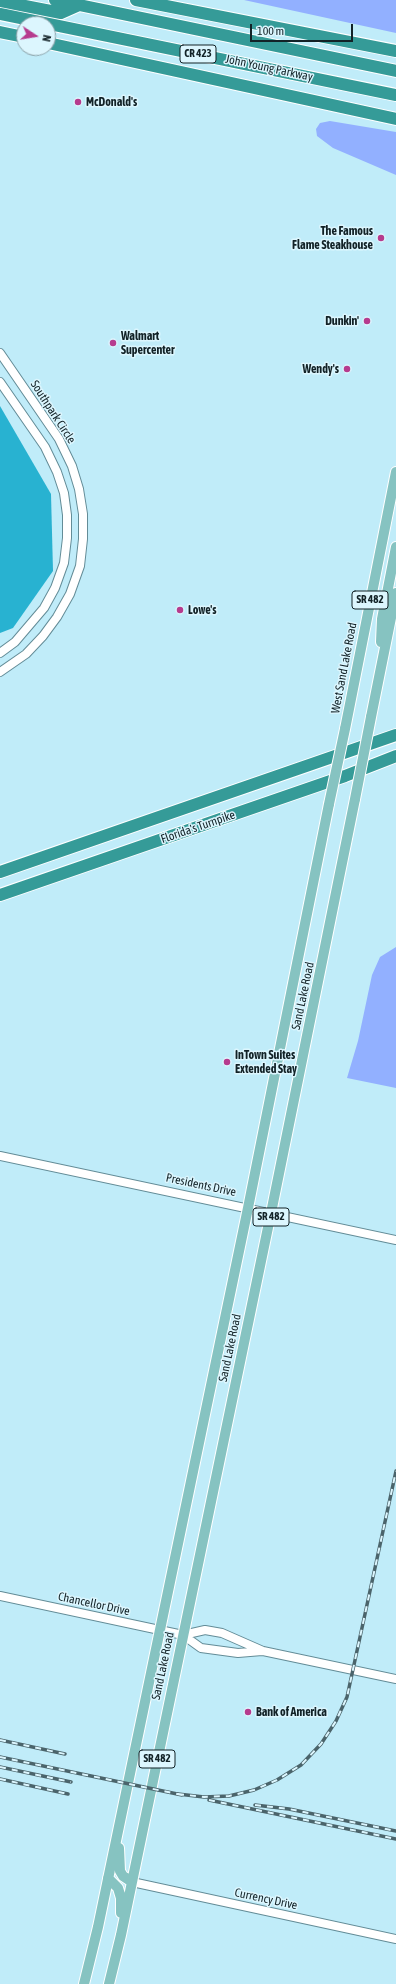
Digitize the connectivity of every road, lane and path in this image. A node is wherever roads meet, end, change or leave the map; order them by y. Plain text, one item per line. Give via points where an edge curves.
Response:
1 (55, 0) edge
2 (136, 0) edge
3 (0, 1) edge
4 (79, 5) junction
5 (0, 14) edge
6 (0, 32) edge
7 (16, 35) edge
8 (56, 45) edge
9 (396, 51) edge
10 (396, 71) edge
11 (396, 95) edge
12 (396, 118) edge
13 (0, 353) edge
14 (0, 382) edge
15 (396, 472) edge
16 (393, 499) edge
17 (396, 547) edge
18 (396, 593) edge
19 (0, 653) edge
20 (381, 668) junction
21 (0, 672) edge
22 (345, 729) joint
23 (396, 735) edge
24 (396, 756) edge
25 (0, 872) edge
26 (0, 895) edge
27 (0, 1156) edge
28 (248, 1208) junction
29 (271, 1213) junction
30 (396, 1240) edge
31 (0, 1596) edge
32 (160, 1630) junction
33 (183, 1635) junction
34 (263, 1651) junction
35 (396, 1680) edge
36 (119, 1824) junction
37 (108, 1878) junction
38 (132, 1882) junction
39 (121, 1935) junction
40 (396, 1938) edge
41 (84, 1984) edge
42 (109, 1984) edge

1 - 4 highway, John Young Parkway / CR 423
2 - 9 highway
3 - 4 highway via 62,13
4 - 10 highway, John Young Parkway / CR 423
5 - 11 highway, John Young Parkway / CR 423
6 - 7 highway
8 - 12 highway
13 - 21 street, Southpark Circle via 59,439 72,466 79,489 83,520 80,566 70,594 43,636 26,654
14 - 19 street via 45,448 57,472 64,493 67,530 64,563 55,588 30,626
15 - 16 main road, West Sand Lake Road / SR 482
16 - 22 main road, West Sand Lake Road / SR 482
17 - 20 main road via 382,619
18 - 20 main road, SR 482
20 - 29 main road, Sand Lake Road / SR 482, bridge
22 - 28 main road, Sand Lake Road / SR 482, bridge
23 - 25 highway, Florida's Turnpike
24 - 26 highway, Florida's Turnpike
27 - 28 street, Presidents Drive
28 - 29 street, Presidents Drive
28 - 32 main road, Sand Lake Road / SR 482
29 - 30 street, Presidents Drive
29 - 33 main road, Sand Lake Road / SR 482
31 - 32 street, Chancellor Drive
32 - 33 street, Chancellor Drive
32 - 36 main road, Sand Lake Road / SR 482
33 - 34 street, Chancellor Drive via 205,1630 222,1633
33 - 34 street, Chancellor Drive via 201,1648 238,1653
33 - 38 main road, Sand Lake Road / SR 482
34 - 35 street, Chancellor Drive
36 - 37 main road, Sand Lake Road / SR 482
36 - 38 main road via 120,1871
37 - 39 main road via 118,1888 121,1898
37 - 41 main road, Sand Lake Road / SR 482
38 - 39 main road, Sand Lake Road / SR 482
38 - 40 street, Currency Drive
39 - 42 main road, Sand Lake Road / SR 482

